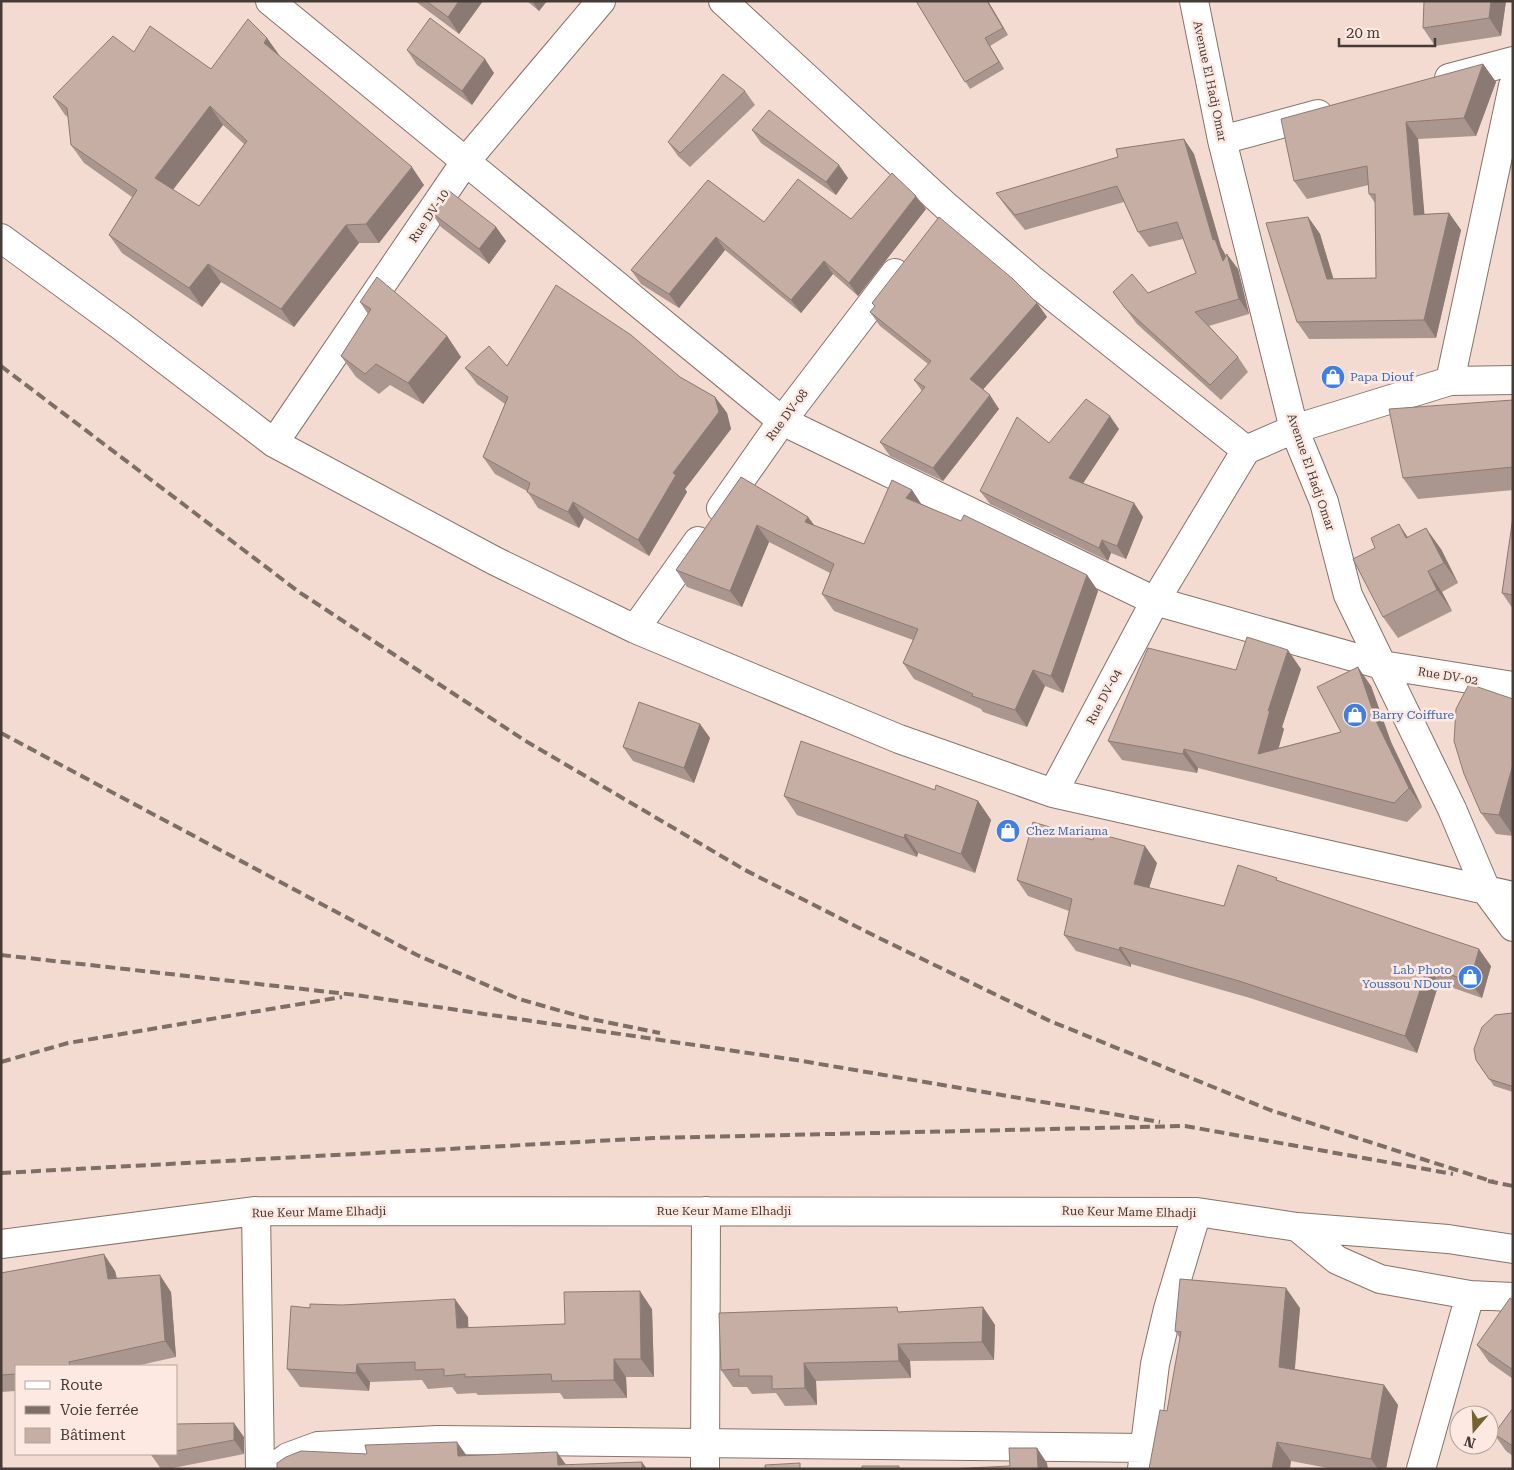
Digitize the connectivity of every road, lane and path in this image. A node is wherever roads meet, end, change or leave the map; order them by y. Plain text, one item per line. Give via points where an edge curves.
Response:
1 (270, 1) edge
2 (601, 1) edge
3 (723, 1) edge
4 (1194, 1) edge
5 (1513, 61) edge
6 (1428, 84) edge
7 (1513, 86) edge
8 (1344, 107) edge
9 (1222, 140) junction
10 (466, 162) junction
11 (947, 207) junction
12 (929, 230) edge
13 (1, 238) edge
14 (911, 253) edge
15 (1513, 380) edge
16 (1450, 381) junction
17 (782, 421) junction
18 (1294, 429) junction
19 (274, 443) junction
20 (1246, 450) junction
21 (1155, 601) junction
22 (635, 629) junction
23 (1382, 665) junction
24 (1513, 686) edge
25 (1053, 793) junction
26 (1500, 894) edge
27 (1513, 927) edge
28 (256, 1211) junction
29 (706, 1211) junction
30 (1197, 1212) junction
31 (1297, 1227) junction
32 (1, 1244) edge
33 (1513, 1249) edge
34 (1470, 1295) junction
35 (1513, 1297) edge
36 (705, 1456) edge
37 (1143, 1458) edge
38 (260, 1469) edge
39 (272, 1469) edge
40 (1421, 1469) edge

1 - 10 street, Rue DV-02
2 - 10 street, Rue DV-10
3 - 11 street
4 - 9 street, Avenue El Hadj Omar
5 - 6 street
7 - 16 street
8 - 9 street
9 - 18 street, Avenue El Hadj Omar
10 - 17 street, Rue DV-02
10 - 19 street, Rue DV-10
11 - 12 street
11 - 20 street via 1031,279
13 - 19 street
14 - 17 street, Rue DV-08
15 - 16 street
16 - 18 street
17 - 21 street, Rue DV-02
17 - 22 street, Rue DV-08
18 - 20 street
18 - 23 street, Avenue El Hadj Omar via 1324,502 1348,595
19 - 22 street via 495,561
20 - 21 street, Rue DV-04
21 - 23 street, Rue DV-02
21 - 25 street, Rue DV-04
22 - 25 street via 899,739
23 - 24 street, Rue DV-02
23 - 26 street, Avenue El Hadj Omar via 1452,809
25 - 26 street
26 - 27 street, Avenue El Hadj Omar
28 - 29 street, Rue Keur Mame Elhadji
28 - 32 street, Rue Keur Mame Elhadji
28 - 38 street
29 - 30 street, Rue Keur Mame Elhadji
29 - 36 street
30 - 31 street, Rue Keur Mame Elhadji
30 - 37 street via 1168,1309
31 - 33 street, Rue Keur Mame Elhadji via 1448,1239
31 - 34 street via 1337,1260 1380,1279
34 - 35 street
34 - 40 street
36 - 37 street
36 - 39 street via 438,1440 318,1446 288,1458

